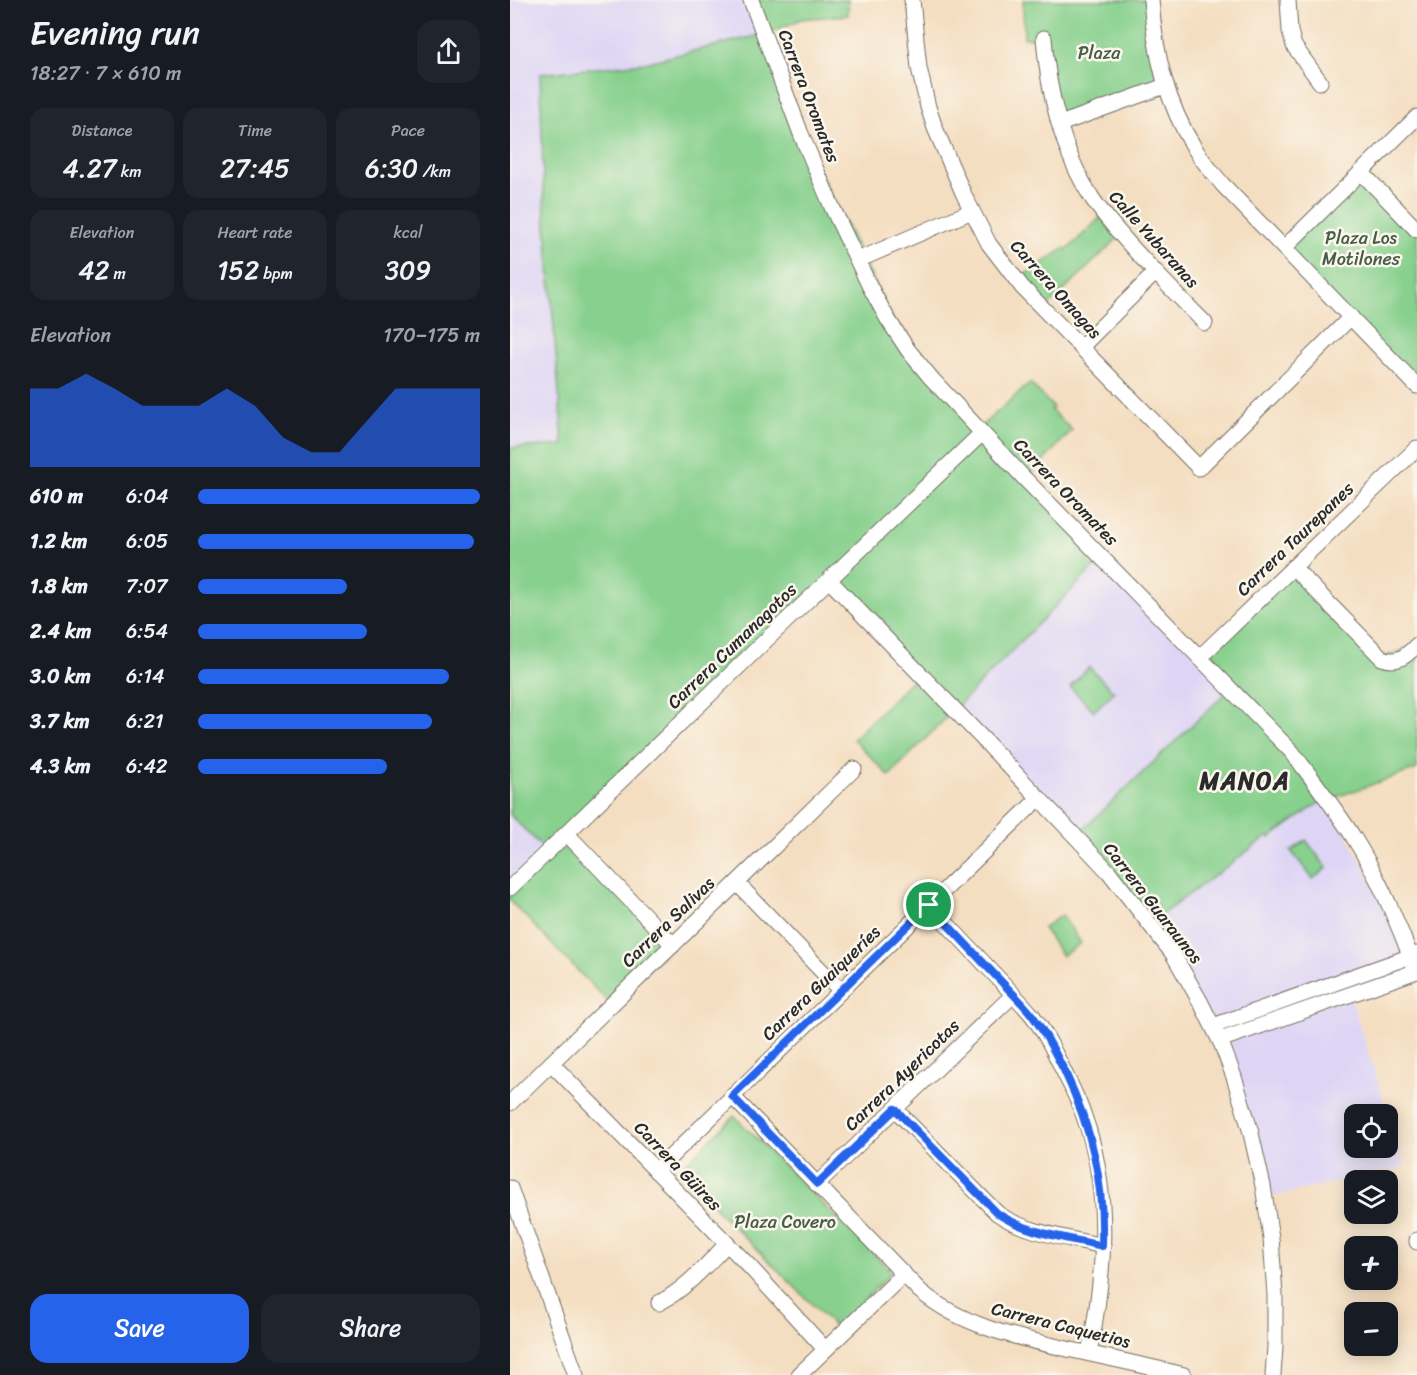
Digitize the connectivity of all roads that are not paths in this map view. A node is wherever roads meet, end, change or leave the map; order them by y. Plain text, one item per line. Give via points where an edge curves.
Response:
1 (751, 0) edge
2 (912, 0) edge
3 (1151, 0) edge
4 (1288, 0) edge
5 (1044, 38) dead end
6 (1320, 82) dead end
7 (1165, 86) junction
8 (1417, 117) edge
9 (1060, 124) junction
10 (1361, 172) junction
11 (972, 211) junction
12 (1417, 230) edge
13 (1284, 248) junction
14 (858, 260) junction
15 (1156, 272) junction
16 (1351, 317) junction
17 (1205, 323) dead end
18 (1081, 347) junction
19 (1417, 386) edge
20 (982, 433) junction
21 (1417, 448) edge
22 (1293, 567) junction
23 (829, 580) junction
24 (1417, 645) edge
25 (1200, 657) junction
26 (854, 769) dead end
27 (1039, 798) junction
28 (567, 834) junction
29 (737, 883) junction
30 (510, 888) edge
31 (929, 905) junction
32 (673, 945) junction
33 (1415, 963) edge
34 (841, 991) junction
35 (1013, 994) junction
36 (1213, 1026) junction
37 (1220, 1040) junction
38 (551, 1063) junction
39 (732, 1096) junction
40 (510, 1103) edge
41 (895, 1109) junction
42 (657, 1171) junction
43 (817, 1184) junction
44 (510, 1188) edge
45 (728, 1244) junction
46 (1102, 1246) junction
47 (904, 1274) junction
48 (659, 1303) dead end
49 (825, 1349) junction
50 (1089, 1353) junction
51 (1135, 1370) edge
52 (576, 1375) edge
53 (799, 1375) edge
54 (1184, 1375) edge
55 (1273, 1375) edge

1 - 14 street, Carrera Oromates via 801,134
2 - 11 street, Carrera Omagas via 928,107
3 - 7 street
4 - 6 street via 1294,46
5 - 9 street, Calle Yubaranas via 1048,78
7 - 9 street
7 - 13 street via 1206,165
8 - 10 street
9 - 15 street, Calle Yubaranas via 1091,197
10 - 12 street
10 - 13 street
11 - 14 street
11 - 18 street, Carrera Omagas via 989,244 1022,287
13 - 16 street
14 - 20 street, Carrera Oromates via 908,350
15 - 17 street, Calle Yubaranas
15 - 18 street
16 - 18 street, Carrera Omagas via 1199,468
16 - 19 street
20 - 23 street, Carrera Cumanagotos
20 - 25 street, Carrera Oromates
21 - 22 street, Carrera Taurepanes
22 - 24 street via 1382,658 1395,661
22 - 25 street, Carrera Taurepanes
23 - 27 street, Carrera Guaraunos
23 - 28 street, Carrera Cumanagotos
25 - 33 street, Carrera Oromates via 1277,735 1321,790 1367,860
26 - 29 street, Carrera Salivas
27 - 31 street, Carrera Guaiqueríes
27 - 36 street, Carrera Guaraunos via 1109,872 1173,954
28 - 30 street, Carrera Cumanagotos
28 - 32 street
29 - 32 street, Carrera Salivas
29 - 34 street
31 - 34 street, Carrera Guaiqueríes
31 - 35 street
32 - 38 street, Carrera Salivas
33 - 36 street
33 - 37 street
34 - 39 street, Carrera Guaiqueríes
35 - 41 street, Carrera Ayericotas
35 - 46 street via 1048,1040 1083,1112 1101,1191
36 - 37 street, Carrera Guaraunos
37 - 55 street, Carrera Guaraunos via 1250,1129 1267,1207 1275,1295
38 - 40 street, Carrera Salivas
38 - 42 street, Carrera Güires
39 - 42 street, Carrera Guaiqueríes
39 - 43 street, Carrera Caquetios
41 - 43 street, Carrera Ayericotas
41 - 46 street via 1006,1220
42 - 45 street, Carrera Güires
43 - 47 street, Carrera Caquetios
44 - 52 street
45 - 48 street via 676,1293
45 - 49 street, Carrera Güires
46 - 50 street
47 - 49 street
47 - 50 street, Carrera Caquetios via 930,1300 970,1321
49 - 53 street
50 - 51 street, Carrera Caquetios
51 - 54 street, Carrera Caquetios

